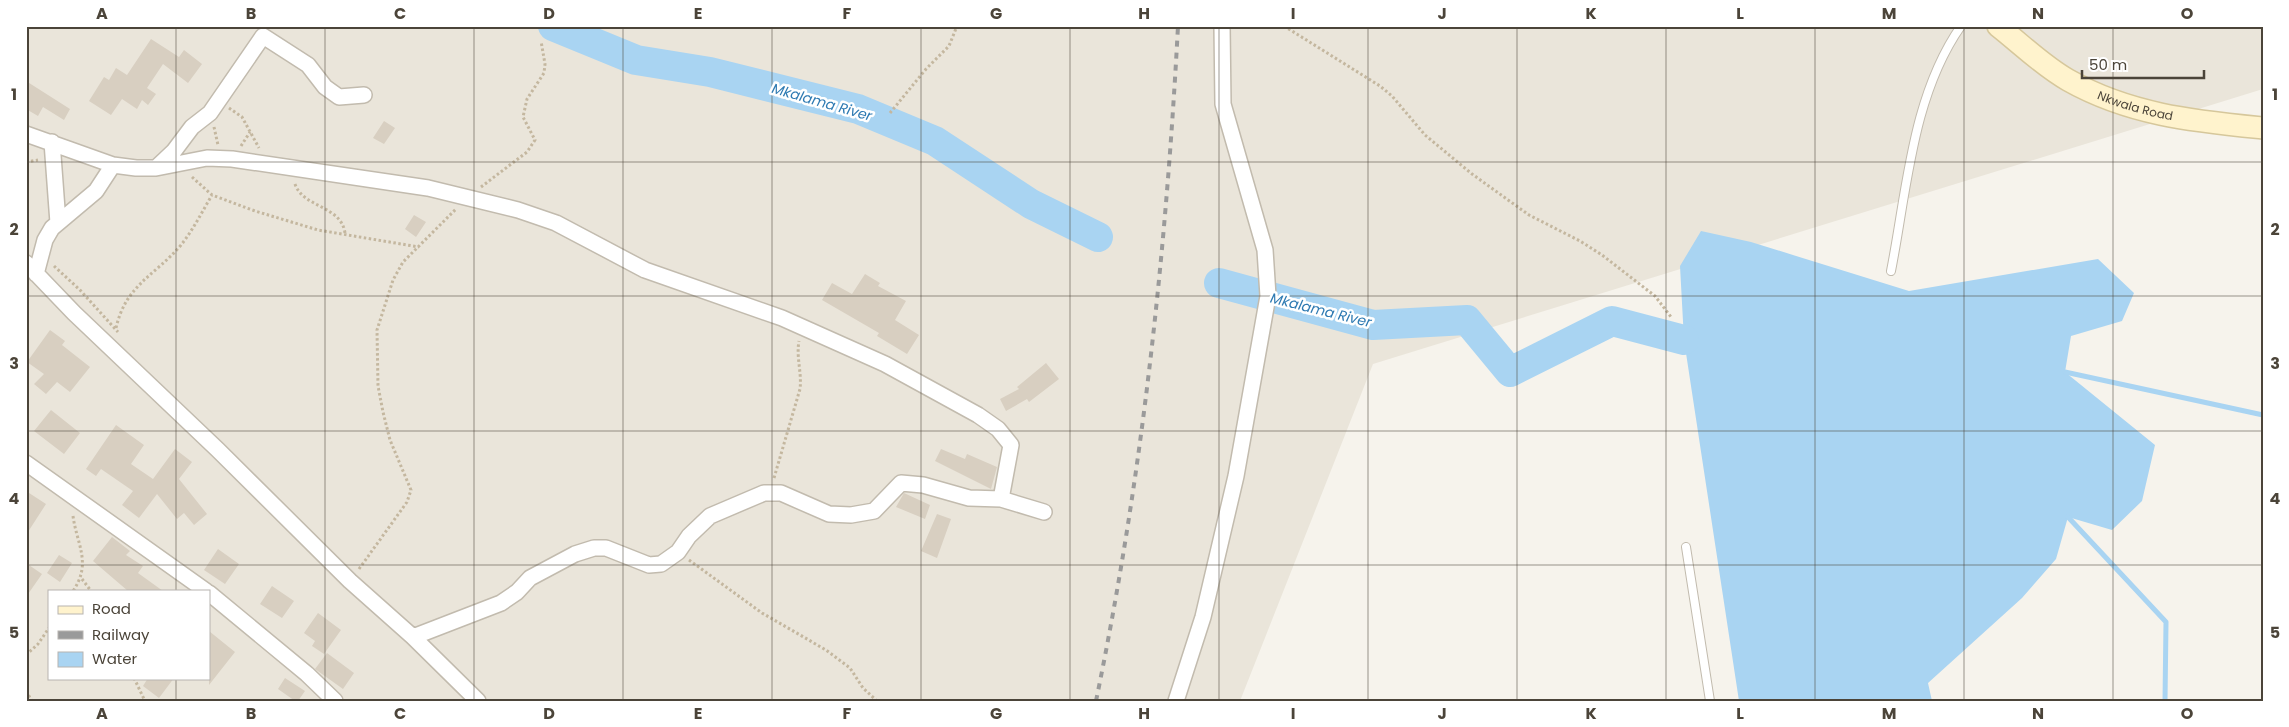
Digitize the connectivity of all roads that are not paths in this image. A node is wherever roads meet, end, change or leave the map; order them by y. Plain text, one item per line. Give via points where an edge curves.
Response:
1 (1222, 26) edge
2 (1961, 26) edge
3 (1998, 26) edge
4 (364, 95) dead end
5 (2263, 128) edge
6 (26, 134) edge
7 (52, 142) junction
8 (113, 165) junction
9 (156, 168) junction
10 (58, 223) junction
11 (31, 268) edge
12 (1891, 271) dead end
13 (26, 462) edge
14 (1001, 499) junction
15 (1044, 512) dead end
16 (1686, 547) dead end
17 (205, 590) edge
18 (210, 594) edge
19 (413, 637) junction
20 (332, 700) edge
21 (478, 701) edge
22 (1176, 701) edge
23 (1710, 701) edge

1 - 22 street via 1223,104 1265,250 1268,296 1236,476 1203,617
2 - 12 lane via 1936,75 1918,123
3 - 5 street, Nkwala Road via 2067,80 2133,109 2188,120
4 - 9 street via 339,96 325,87 308,65 263,36 214,107
6 - 7 street
7 - 8 street
7 - 10 street
8 - 9 street
8 - 10 street via 96,191
9 - 14 street via 222,158 370,178 468,198 556,223 645,270 734,300 885,364 978,415 998,429 1011,445
10 - 11 street
11 - 19 street via 350,581
13 - 17 street
14 - 15 street
14 - 19 street via 969,498 923,485 901,484 874,511 851,515 829,514 781,493 764,493 710,516 678,552 661,564 649,565 606,548 594,548 530,578 501,603
16 - 23 lane
18 - 20 street via 307,674
19 - 21 street

